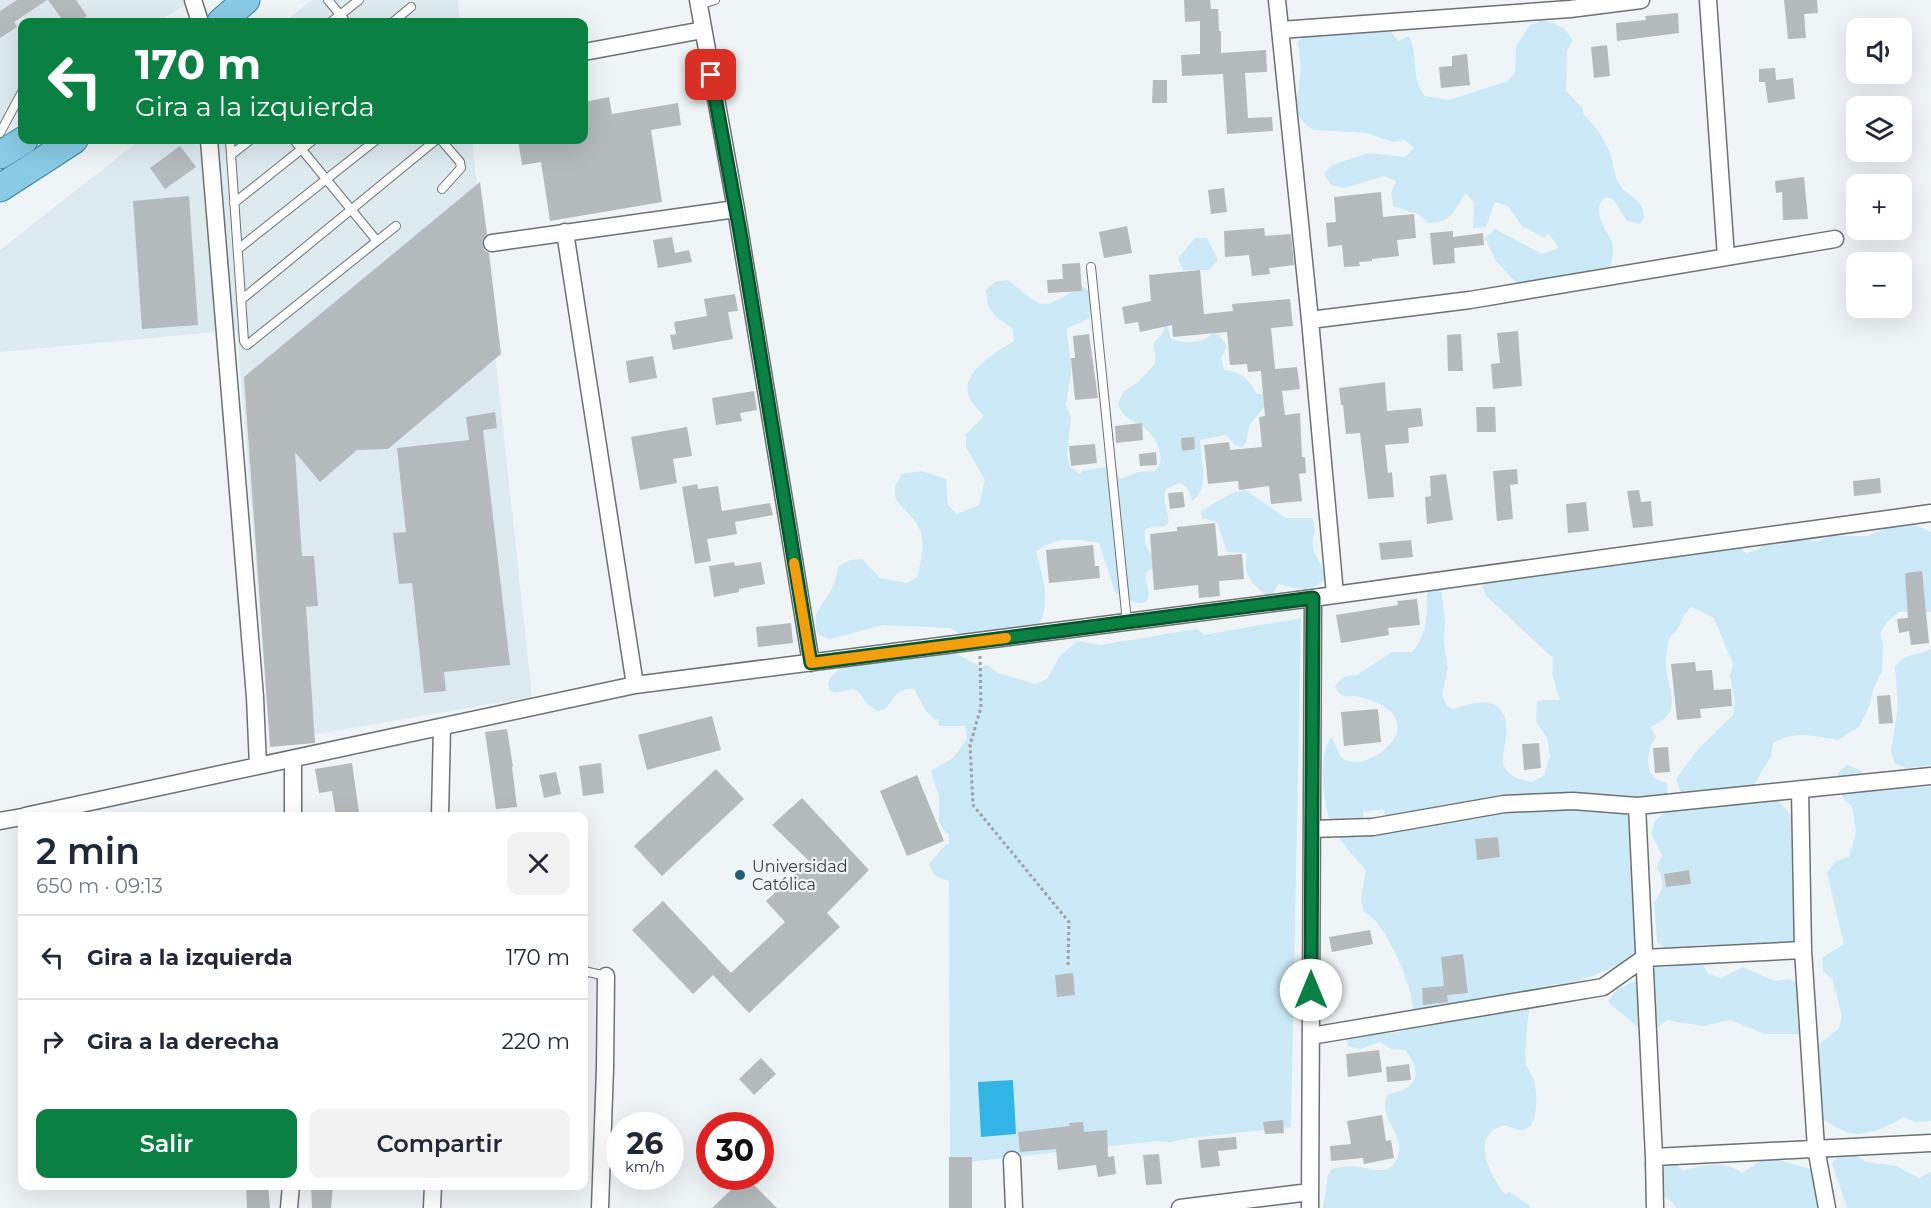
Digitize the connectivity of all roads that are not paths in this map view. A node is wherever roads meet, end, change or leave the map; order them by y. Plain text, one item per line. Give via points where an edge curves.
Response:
1 (193, 0) edge
2 (246, 0) edge
3 (328, 0) edge
4 (359, 0) edge
5 (1277, 0) edge
6 (1641, 0) edge
7 (1708, 0) edge
8 (704, 2) edge
9 (411, 7) dead end
10 (210, 18) edge
11 (220, 18) edge
12 (343, 18) edge
13 (345, 18) edge
14 (398, 18) edge
15 (703, 30) junction
16 (1280, 30) junction
17 (588, 51) edge
18 (18, 99) edge
19 (0, 133) edge
20 (18, 144) edge
21 (68, 144) edge
22 (209, 144) edge
23 (230, 144) edge
24 (245, 144) edge
25 (298, 144) edge
26 (308, 144) edge
27 (371, 144) edge
28 (431, 144) edge
29 (444, 144) edge
30 (302, 149) junction
31 (0, 155) edge
32 (231, 155) junction
33 (327, 179) junction
34 (0, 188) edge
35 (442, 189) dead end
36 (234, 202) junction
37 (351, 208) junction
38 (736, 209) junction
39 (396, 226) dead end
40 (565, 232) junction
41 (1835, 239) dead end
42 (377, 241) junction
43 (492, 243) dead end
44 (238, 249) junction
45 (1726, 257) junction
46 (1091, 267) dead end
47 (241, 300) junction
48 (1310, 320) junction
49 (1931, 513) edge
50 (1335, 594) junction
51 (1313, 598) junction
52 (1127, 622) junction
53 (811, 663) junction
54 (636, 685) junction
55 (442, 727) junction
56 (293, 759) junction
57 (258, 766) junction
58 (1931, 776) edge
59 (1800, 789) junction
60 (1637, 806) junction
61 (43, 812) edge
62 (293, 812) edge
63 (440, 812) edge
64 (18, 817) edge
65 (0, 821) edge
66 (1312, 829) junction
67 (1803, 950) junction
68 (1644, 958) junction
69 (588, 972) edge
70 (606, 976) joint
71 (1311, 1036) junction
72 (1931, 1143) edge
73 (1816, 1148) junction
74 (1654, 1157) junction
75 (1012, 1160) dead end
76 (291, 1190) edge
77 (433, 1190) edge
78 (1310, 1200) edge
79 (289, 1208) edge
80 (432, 1208) edge
81 (600, 1208) edge
82 (1014, 1208) edge
83 (1180, 1208) edge
84 (1655, 1208) edge
85 (1827, 1208) edge

1 - 10 street
2 - 11 main road
3 - 12 lane
4 - 13 lane
5 - 16 street
6 - 16 street via 1570,9
7 - 45 street
8 - 15 street
9 - 14 lane
15 - 17 street
15 - 38 street
16 - 48 street
18 - 19 lane
20 - 31 main road
21 - 34 main road
22 - 57 street
23 - 32 lane
24 - 32 lane
25 - 30 lane
26 - 30 lane
27 - 33 lane
28 - 37 lane
29 - 35 lane via 461,168
30 - 33 lane
30 - 36 lane
32 - 36 lane
33 - 37 lane
33 - 44 lane
36 - 44 lane
37 - 42 lane
37 - 47 lane
38 - 40 street
38 - 53 street
39 - 42 lane
40 - 43 street
40 - 54 street
41 - 45 street
42 - 47 lane via 247,345
44 - 47 lane
45 - 48 street via 1470,300
46 - 52 lane
48 - 50 street
49 - 50 street
50 - 51 street
51 - 52 street
51 - 66 street
52 - 53 street
53 - 54 street
54 - 55 street
55 - 56 street
55 - 63 street
56 - 57 street
56 - 62 street
57 - 61 street
58 - 59 street
59 - 60 street
59 - 67 street
60 - 66 street via 1573,801 1504,804 1373,827
60 - 68 street
64 - 65 street
66 - 71 street
67 - 68 street
67 - 73 street
68 - 71 street via 1603,987
68 - 74 street
69 - 70 lane
70 - 81 street
71 - 78 street
72 - 73 street
73 - 74 street
73 - 85 street
74 - 84 street
75 - 82 street
76 - 79 street
77 - 80 street
78 - 83 street

